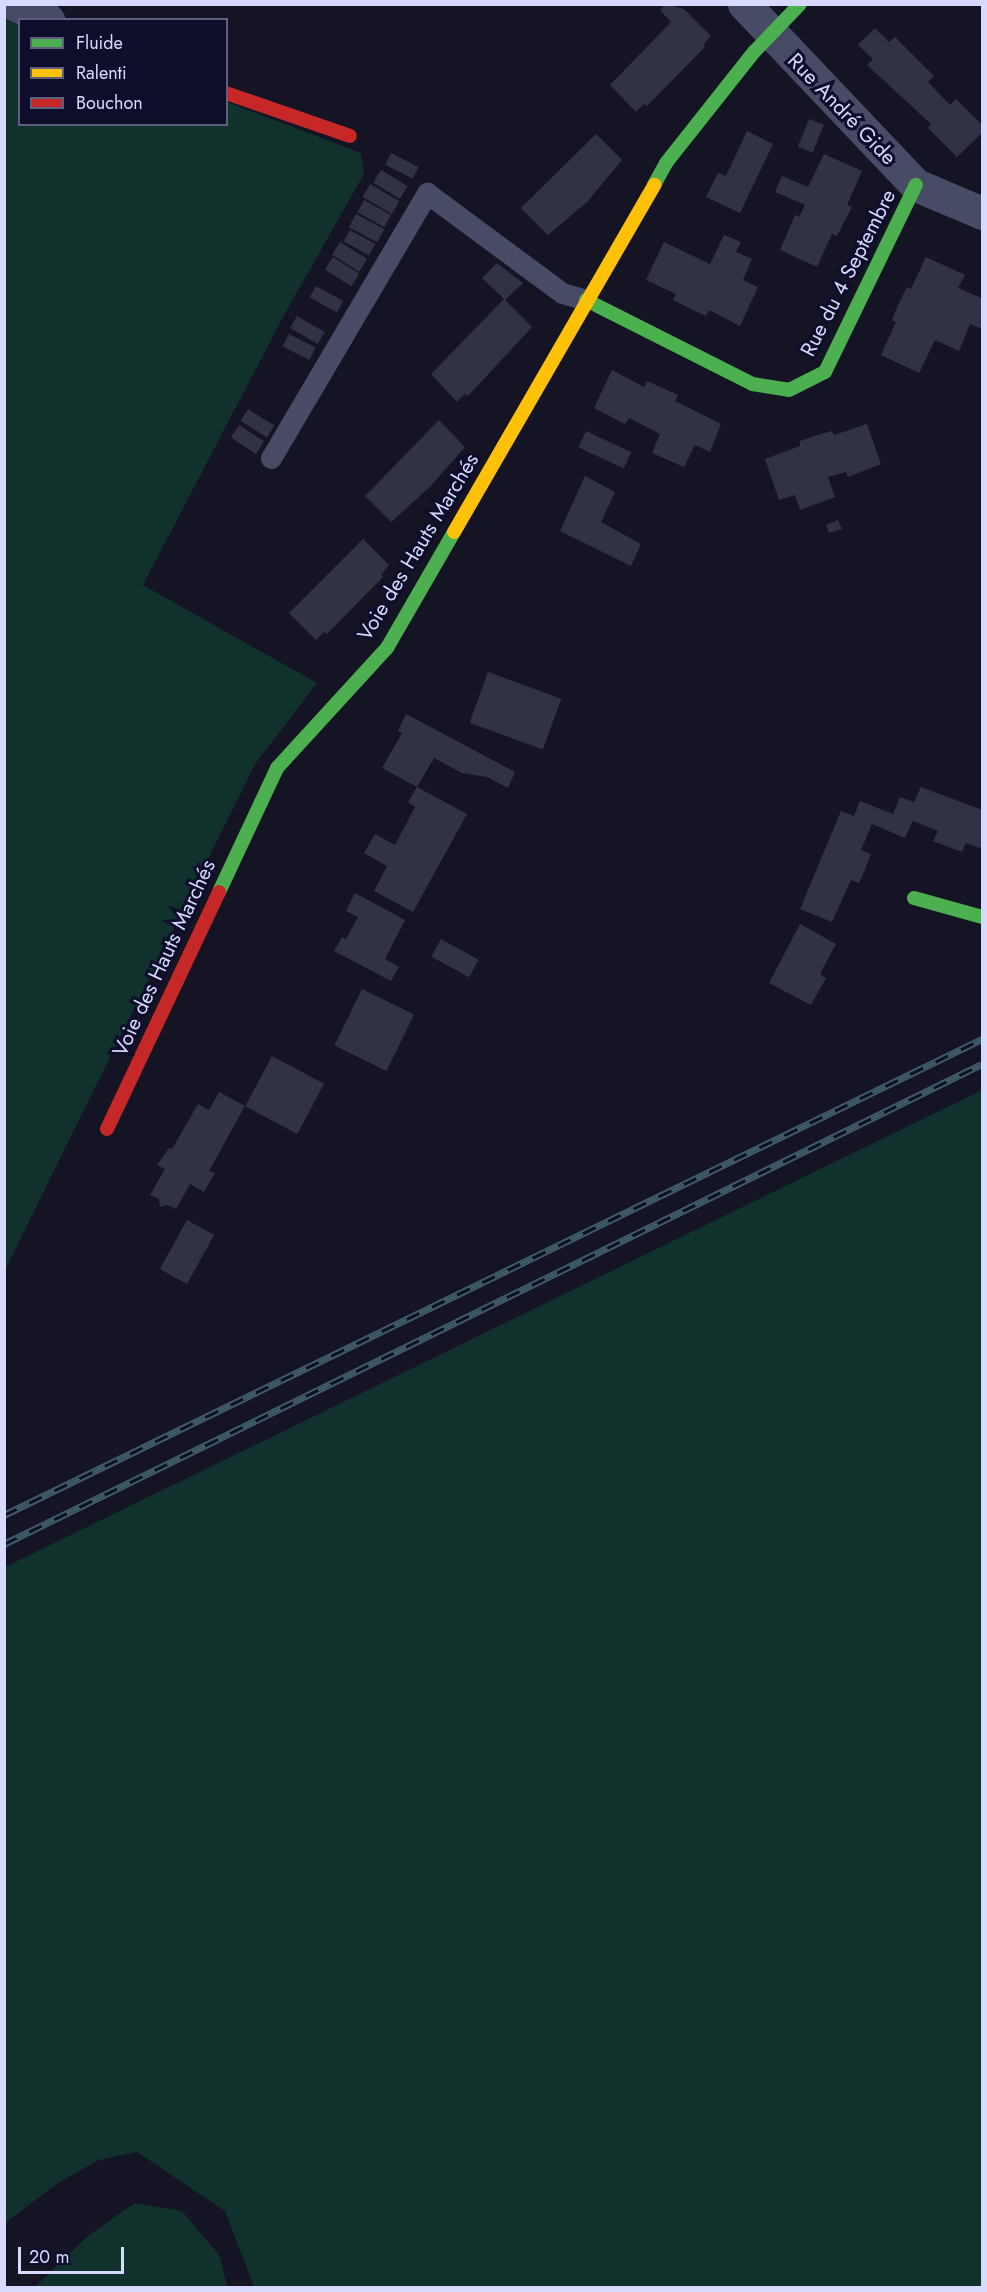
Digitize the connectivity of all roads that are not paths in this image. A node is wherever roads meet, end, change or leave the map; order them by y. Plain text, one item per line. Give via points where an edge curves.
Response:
1 (14, 4) edge
2 (744, 4) edge
3 (800, 4) edge
4 (44, 18) edge
5 (771, 36) junction
6 (228, 94) edge
7 (350, 136) dead end
8 (916, 185) junction
9 (982, 213) edge
10 (586, 300) junction
11 (271, 458) dead end
12 (914, 898) dead end
13 (982, 917) edge
14 (107, 1129) dead end

1 - 4 street
2 - 5 street, Rue André Gide
3 - 5 street, Voie des Hauts Marchés
5 - 8 street, Rue André Gide
5 - 10 street, Voie des Hauts Marchés via 666,164
6 - 7 street
8 - 9 street, Rue André Gide
8 - 10 street, Rue du 4 Septembre via 825,372 789,390 752,384
10 - 11 lane via 562,293 427,193
10 - 14 street, Voie des Hauts Marchés via 387,648 351,682 277,768
12 - 13 street

